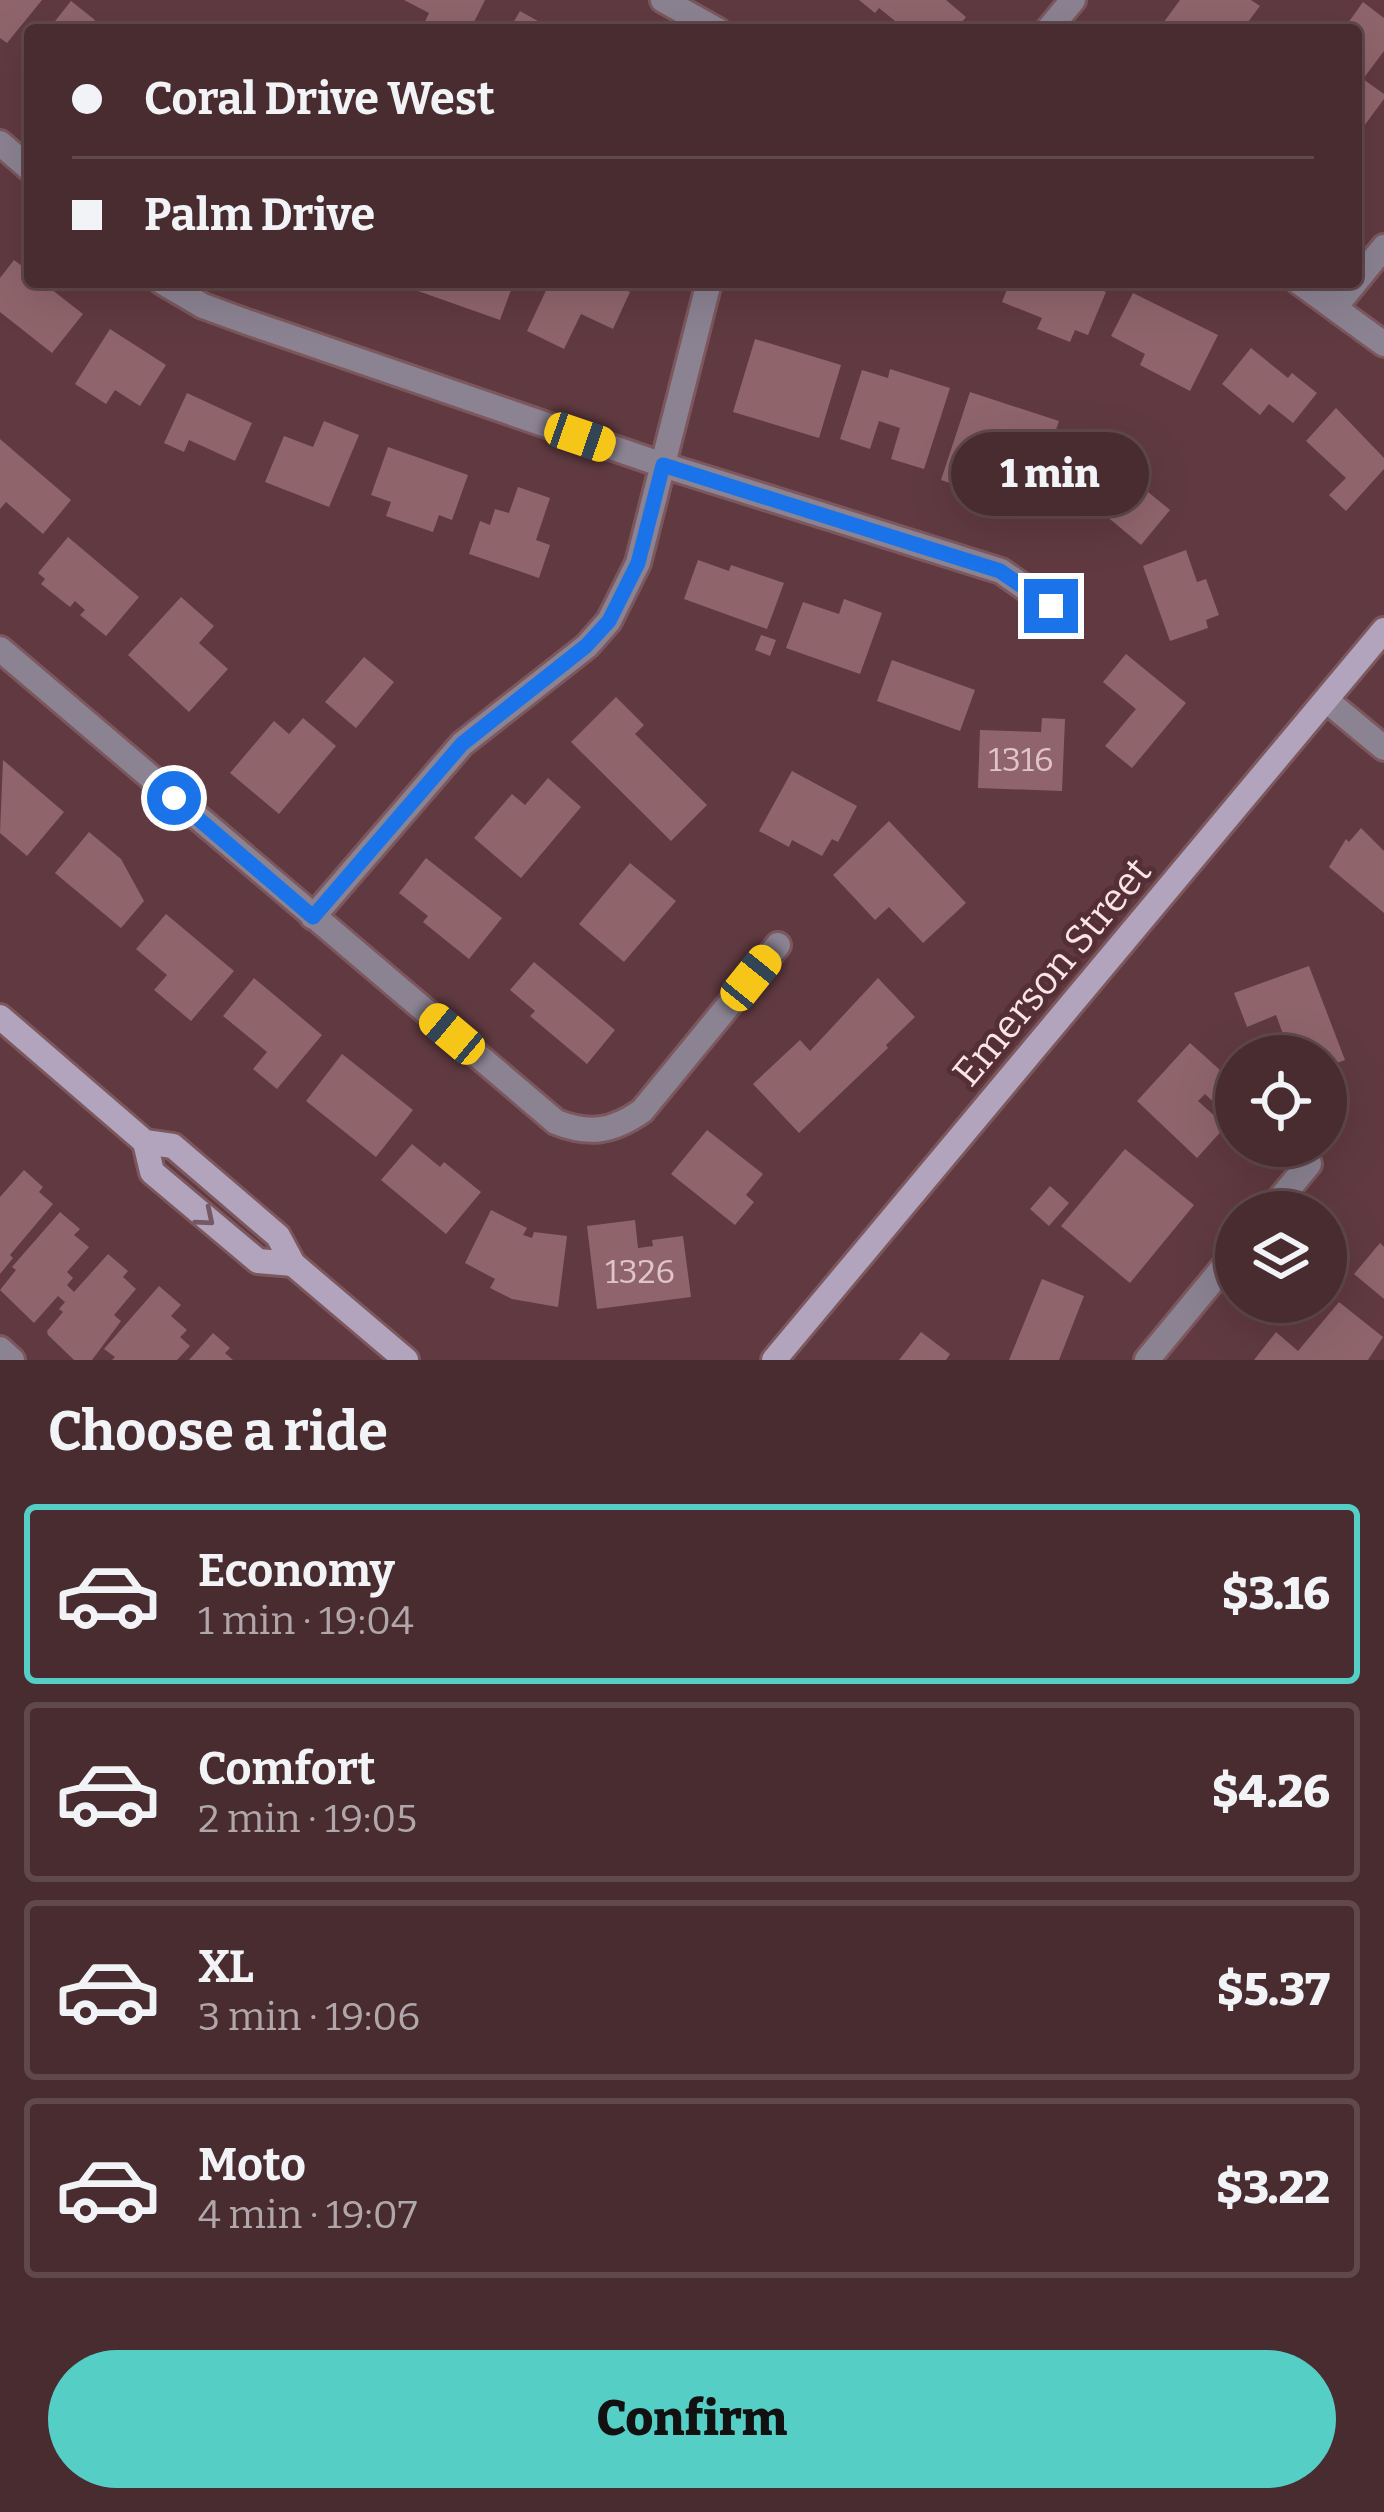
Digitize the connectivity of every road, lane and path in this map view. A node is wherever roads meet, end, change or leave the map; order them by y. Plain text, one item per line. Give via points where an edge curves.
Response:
1 (663, 0) edge
2 (1073, 0) edge
3 (706, 24) edge
4 (1053, 24) edge
5 (0, 143) edge
6 (24, 164) edge
7 (1384, 247) edge
8 (1362, 274) edge
9 (172, 288) edge
10 (707, 288) edge
11 (1308, 288) edge
12 (1351, 288) edge
13 (1336, 306) junction
14 (1384, 344) edge
15 (663, 465) junction
16 (1051, 606) dead end
17 (1384, 630) edge
18 (0, 650) edge
19 (1326, 700) junction
20 (1384, 748) edge
21 (313, 917) junction
22 (778, 945) dead end
23 (0, 1016) edge
24 (1306, 1167) edge
25 (1286, 1191) edge
26 (1215, 1277) edge
27 (0, 1349) edge
28 (12, 1360) edge
29 (406, 1360) edge
30 (774, 1360) edge
31 (1147, 1360) edge

1 - 3 street
2 - 4 street
5 - 6 street
7 - 8 street
9 - 15 street via 247,322
10 - 15 street
11 - 13 street
12 - 13 street
13 - 14 street
15 - 16 street via 1000,571
15 - 21 street via 638,563 609,621 462,744
17 - 19 main road, Emerson Street
18 - 21 street
19 - 20 street
19 - 30 main road, Emerson Street
21 - 22 street via 556,1122 578,1130 609,1129 642,1111
23 - 29 main road via 145,1142 173,1146 278,1236 292,1264
24 - 25 street
26 - 31 street
27 - 28 street

